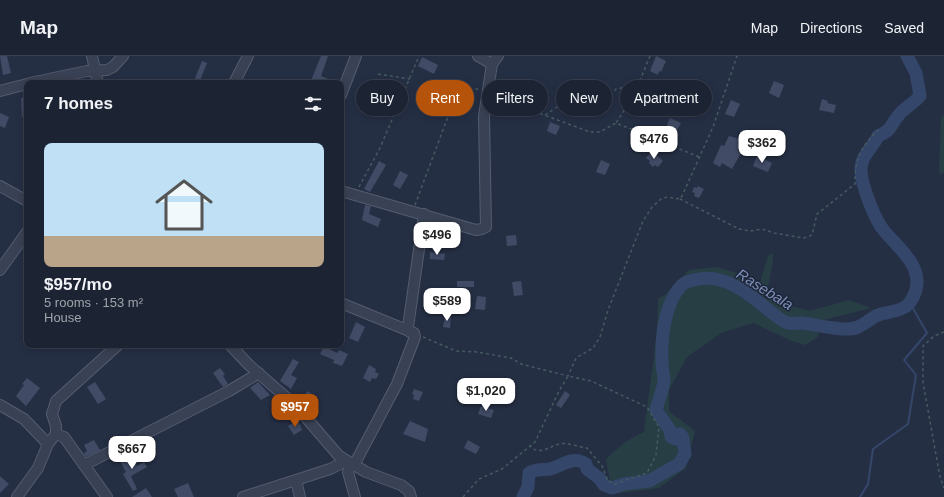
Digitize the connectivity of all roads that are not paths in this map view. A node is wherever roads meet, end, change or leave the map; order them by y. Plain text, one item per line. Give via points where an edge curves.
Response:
1 (92, 56) edge
2 (123, 56) edge
3 (248, 56) edge
4 (478, 56) edge
5 (352, 57) edge
6 (495, 60) edge
7 (95, 71) junction
8 (41, 80) edge
9 (97, 80) edge
10 (236, 80) edge
11 (24, 85) edge
12 (344, 85) edge
13 (0, 91) edge
14 (0, 186) edge
15 (344, 192) edge
16 (24, 199) edge
17 (424, 214) junction
18 (24, 236) edge
19 (0, 270) edge
20 (344, 304) edge
21 (412, 333) junction
22 (115, 348) edge
23 (233, 348) edge
24 (259, 373) junction
25 (0, 405) edge
26 (56, 434) junction
27 (48, 444) junction
28 (350, 463) junction
29 (84, 465) junction
30 (296, 480) junction
31 (412, 495) edge
32 (17, 497) edge
33 (106, 497) edge
34 (243, 497) edge
35 (300, 497) edge
36 (355, 497) edge

1 - 7 street
2 - 7 street via 113,67
3 - 10 street
4 - 6 street
5 - 12 street
6 - 17 street via 486,94 483,130 486,227 476,230
7 - 8 street
7 - 9 street
11 - 13 street
14 - 16 street
15 - 17 street
17 - 21 street via 408,327
18 - 19 street
20 - 21 street
21 - 28 street via 414,338 397,384
22 - 26 street via 56,402 52,414
23 - 24 street
24 - 28 street via 296,406 339,456
24 - 29 street
25 - 27 street via 24,419
26 - 27 street
26 - 29 street via 64,437
27 - 32 street via 38,468
28 - 30 street
28 - 31 street via 401,485
28 - 36 street via 348,472
29 - 33 street
30 - 34 street
30 - 35 street

